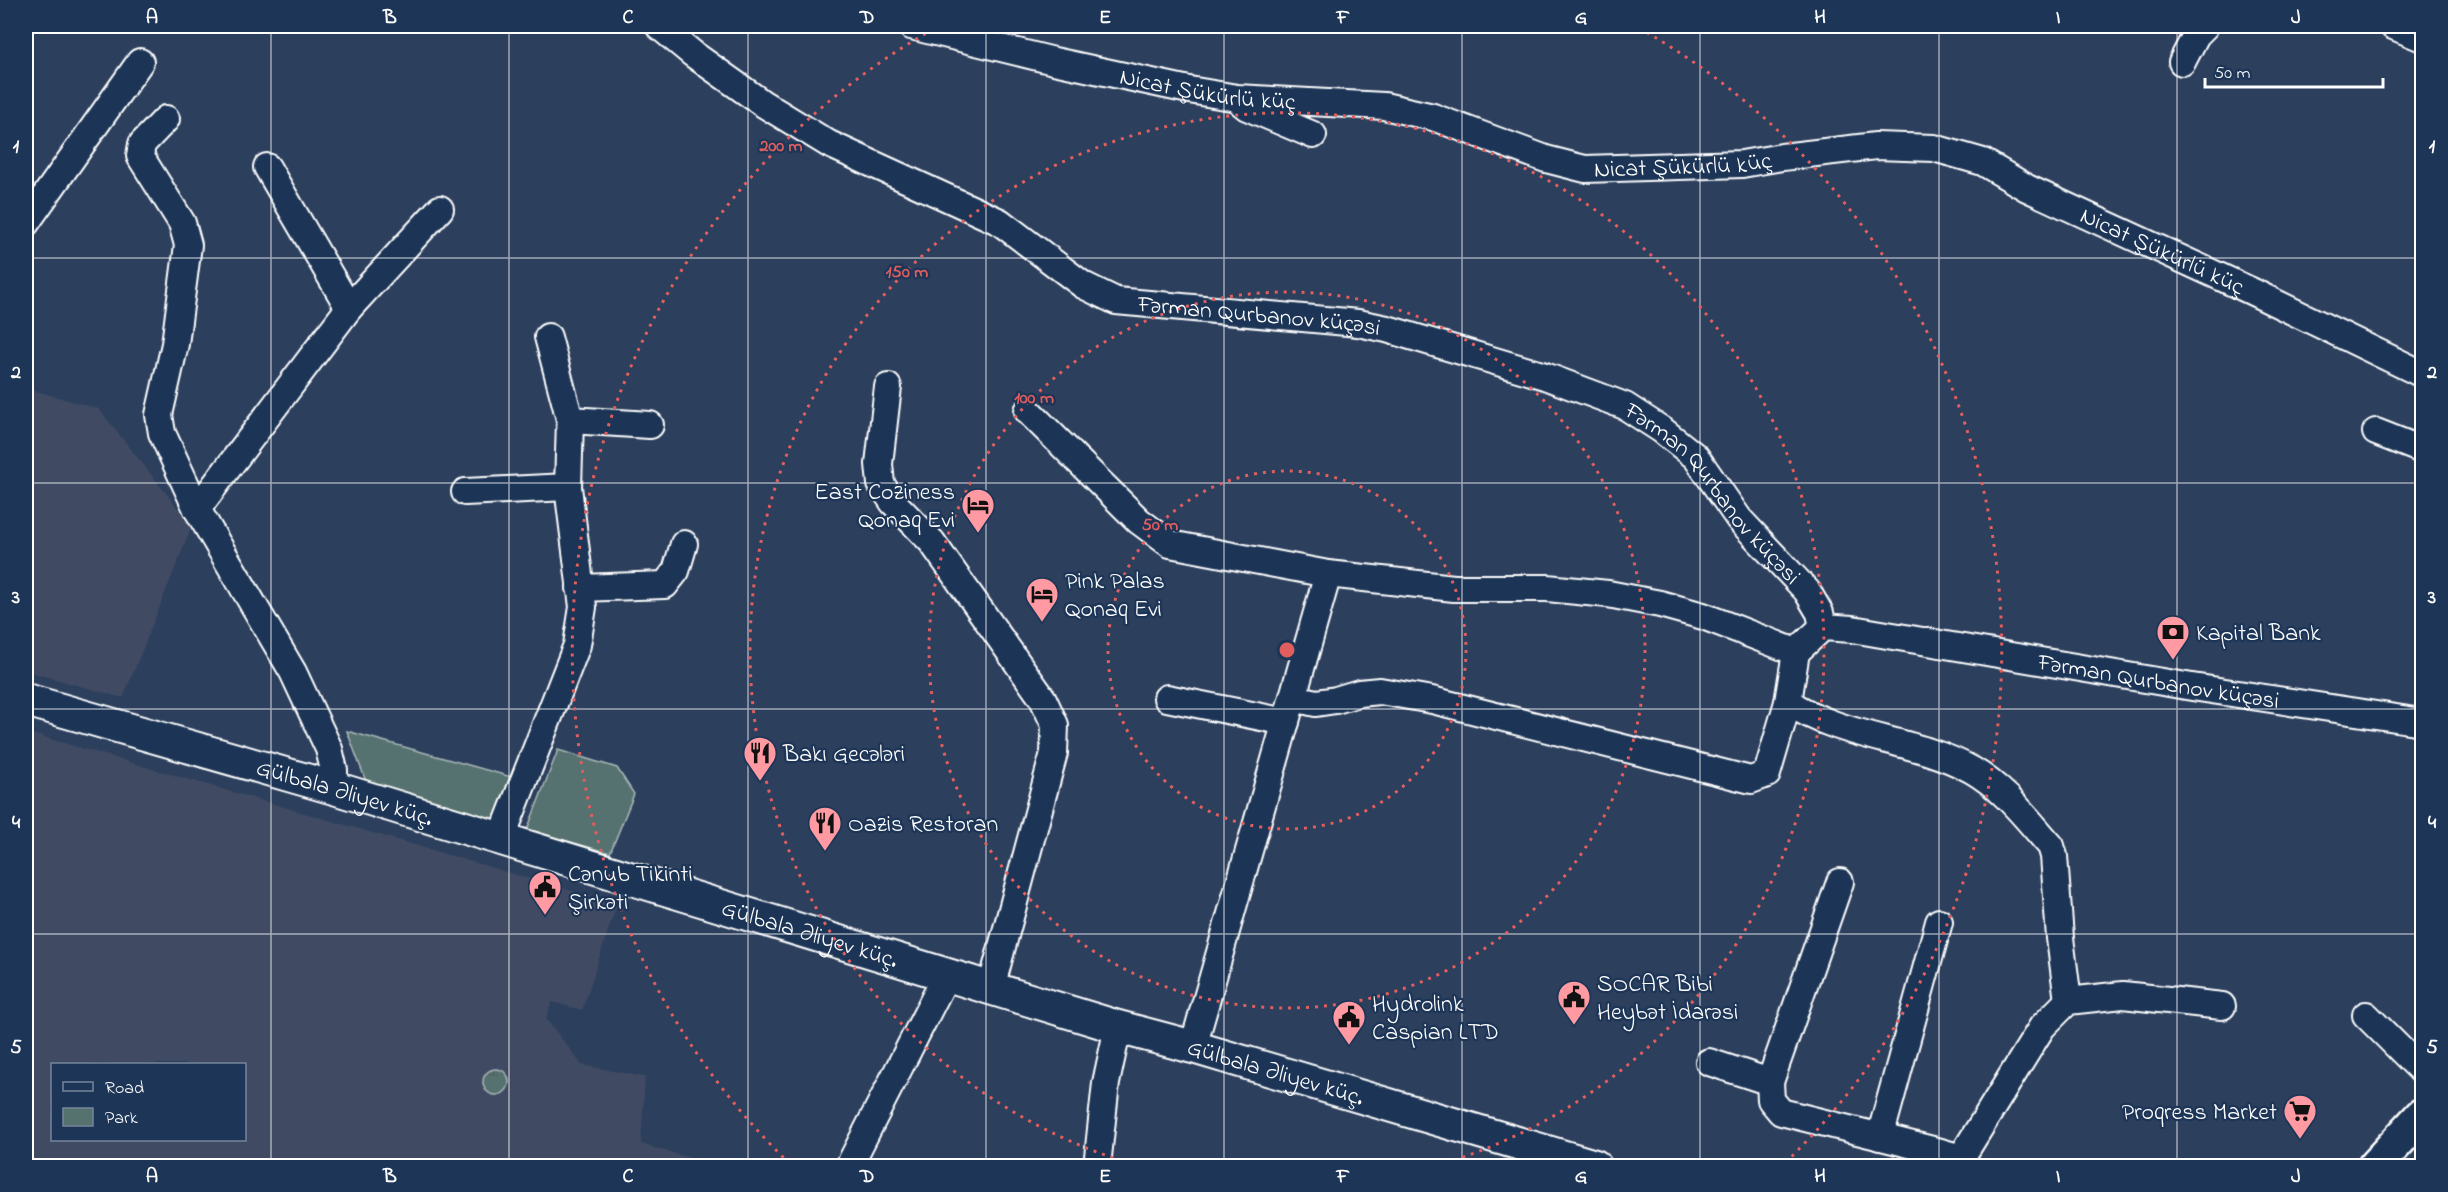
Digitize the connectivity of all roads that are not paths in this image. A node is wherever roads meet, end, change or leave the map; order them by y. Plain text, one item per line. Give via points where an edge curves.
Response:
1 (659, 26) edge
2 (911, 26) edge
3 (2205, 26) edge
4 (2393, 26) edge
5 (954, 31) edge
6 (2422, 38) edge
7 (140, 62) dead end
8 (2182, 62) dead end
9 (1238, 98) junction
10 (166, 119) dead end
11 (1313, 135) dead end
12 (267, 168) dead end
13 (440, 209) dead end
14 (26, 223) edge
15 (350, 308) junction
16 (548, 337) dead end
17 (2422, 374) edge
18 (888, 387) dead end
19 (1028, 411) dead end
20 (570, 420) junction
21 (650, 425) dead end
22 (2376, 432) dead end
23 (2422, 450) edge
24 (568, 487) junction
25 (465, 492) dead end
26 (198, 509) junction
27 (684, 544) dead end
28 (1328, 574) junction
29 (580, 588) junction
30 (1823, 627) junction
31 (1796, 652) junction
32 (1167, 699) dead end
33 (26, 700) edge
34 (1788, 702) junction
35 (1289, 710) junction
36 (2422, 722) edge
37 (334, 788) junction
38 (501, 839) junction
39 (1840, 882) dead end
40 (1939, 922) dead end
41 (947, 974) junction
42 (991, 988) junction
43 (2068, 1001) junction
44 (2222, 1006) dead end
45 (2366, 1015) dead end
46 (1118, 1027) junction
47 (1193, 1047) junction
48 (1709, 1062) dead end
49 (2422, 1071) edge
50 (1770, 1082) junction
51 (2422, 1115) edge
52 (1880, 1137) junction
53 (1963, 1162) edge
54 (849, 1167) edge
55 (1096, 1167) edge
56 (1594, 1167) edge
57 (2375, 1167) edge

1 - 30 street, Fərman Qurbanov küçəsi via 762,103 820,139 1000,222 1100,295 1116,301 1387,329 1545,376 1625,406 1696,457 1739,519 1807,591
2 - 5 street, Nicat Şükürlü küç
3 - 8 street
4 - 6 street
5 - 9 street, Nicat Şükürlü küç via 1054,61
7 - 14 street
9 - 11 street via 1247,107
9 - 17 street, Nicat Şükürlü küç via 1384,106 1434,117 1584,169 1742,164 1876,146 1934,148 1983,162 2027,188
10 - 26 street via 142,144 140,156 182,224 188,244 175,344 159,414 169,451
12 - 15 street
13 - 15 street
15 - 26 street
16 - 20 street
18 - 42 street via 879,464 881,484 892,502 932,542 1043,699 1054,725 1054,753
19 - 28 street via 1139,520 1170,544
20 - 21 street
20 - 24 street
22 - 23 street
24 - 25 street
24 - 29 street
26 - 37 street via 293,672 329,749
27 - 29 street via 676,571 665,585
28 - 31 street via 1454,588 1547,588 1608,594 1703,616
28 - 35 street
29 - 38 street via 583,607 577,645
30 - 31 street
30 - 36 street, Fərman Qurbanov küçəsi
31 - 34 street
32 - 35 street
33 - 37 street, Gülbala Əliyev küç.
34 - 35 street via 1767,774 1751,780 1380,691
34 - 43 street via 1802,712 1863,734 1954,761 2008,797 2051,846 2054,856
35 - 47 street
37 - 38 street, Gülbala Əliyev küç.
38 - 41 street, Gülbala Əliyev küç.
39 - 50 street
40 - 52 street
41 - 42 street, Gülbala Əliyev küç.
41 - 54 street
42 - 46 street, Gülbala Əliyev küç.
43 - 44 street via 2123,995
43 - 53 street via 2042,1027
45 - 49 street
46 - 47 street, Gülbala Əliyev küç.
46 - 55 street via 1106,1083
47 - 56 street, Gülbala Əliyev küç.
48 - 50 street
50 - 52 street via 1771,1100 1781,1112
51 - 57 main road
52 - 53 street

